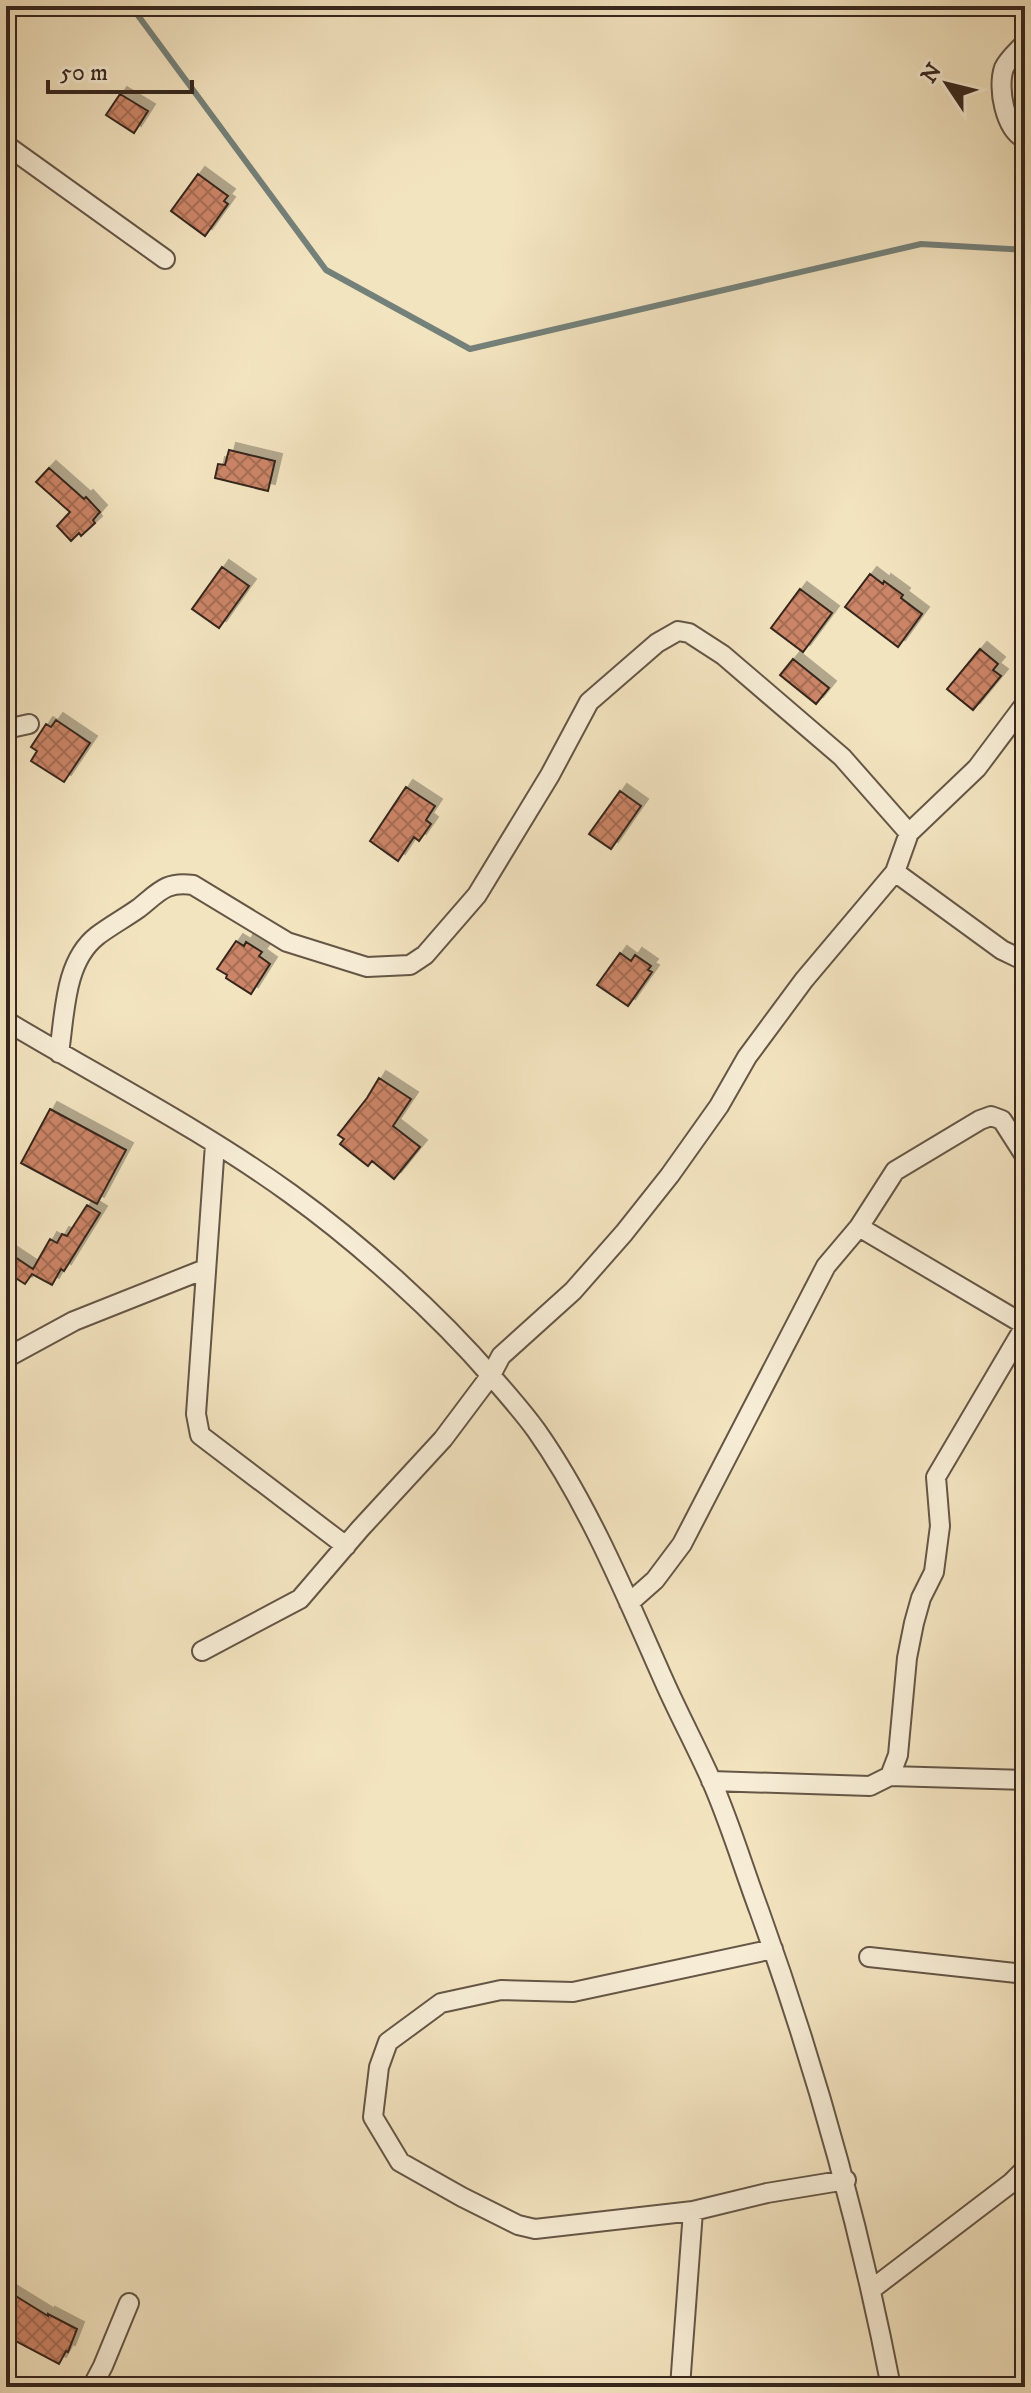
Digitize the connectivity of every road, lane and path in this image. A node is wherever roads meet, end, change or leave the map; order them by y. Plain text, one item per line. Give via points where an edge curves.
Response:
1 (1025, 43) edge
2 (1025, 139) edge
3 (6, 145) edge
4 (165, 259) dead end
5 (1025, 704) edge
6 (29, 724) dead end
7 (6, 729) edge
8 (909, 833) junction
9 (895, 872) junction
10 (1025, 961) edge
11 (6, 1021) edge
12 (59, 1053) junction
13 (215, 1144) junction
14 (1025, 1156) edge
15 (859, 1227) junction
16 (205, 1269) junction
17 (1025, 1326) edge
18 (6, 1358) edge
19 (491, 1375) junction
20 (346, 1546) junction
21 (629, 1603) junction
22 (202, 1651) dead end
23 (890, 1776) junction
24 (1025, 1780) edge
25 (711, 1781) junction
26 (773, 1949) junction
27 (869, 1957) dead end
28 (1025, 1974) edge
29 (1025, 2169) edge
30 (846, 2180) junction
31 (1018, 2189) edge
32 (693, 2211) junction
33 (872, 2289) junction
34 (129, 2303) dead end
35 (92, 2387) edge
36 (680, 2387) edge
37 (891, 2387) edge

1 - 2 street via 1005,67 1000,92 1005,112
3 - 4 street
5 - 8 street via 977,768
6 - 7 street
8 - 9 street
8 - 12 street via 842,757 723,655 678,631 589,702 477,895 410,965 367,967 287,942 193,885 176,882 81,952 72,973
9 - 10 street
9 - 19 street via 804,980 633,1222 573,1291 501,1356
11 - 12 street
12 - 13 street
13 - 16 street
13 - 19 street via 345,1236
14 - 15 street via 1002,1120 980,1120 895,1171
15 - 17 street
15 - 21 street via 826,1266 682,1544
16 - 18 street via 74,1321
16 - 20 street via 196,1414 200,1435
17 - 23 street via 936,1477 940,1526 934,1572 912,1634 898,1755
19 - 20 street via 443,1439
19 - 21 street via 536,1429 573,1489
20 - 22 street via 300,1599
21 - 25 street
23 - 24 street
23 - 25 street via 870,1786
25 - 26 street
26 - 30 street
26 - 32 street via 573,1992 501,1990 441,2003 388,2042 379,2067 373,2117 400,2162 518,2225 535,2229
27 - 28 street
29 - 31 street
30 - 32 street
30 - 33 street
31 - 33 street
32 - 36 street
33 - 37 street
34 - 35 street

